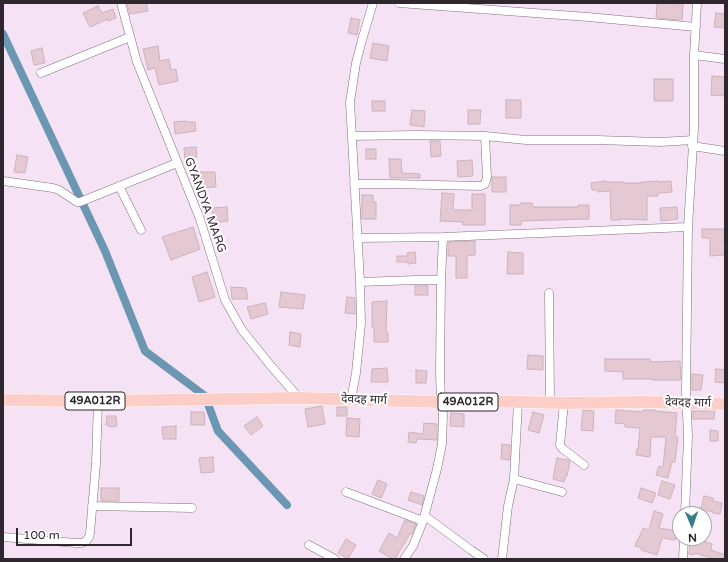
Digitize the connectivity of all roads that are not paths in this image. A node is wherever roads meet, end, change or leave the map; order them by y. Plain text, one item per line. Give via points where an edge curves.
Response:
1 (121, 3) edge
2 (373, 3) edge
3 (399, 3) edge
4 (697, 3) edge
5 (696, 26) junction
6 (130, 38) junction
7 (694, 55) junction
8 (725, 60) edge
9 (40, 73) dead end
10 (352, 136) junction
11 (485, 136) junction
12 (693, 143) junction
13 (725, 151) edge
14 (177, 163) junction
15 (3, 181) edge
16 (354, 184) junction
17 (119, 186) junction
18 (688, 227) junction
19 (141, 230) dead end
20 (443, 237) junction
21 (357, 238) junction
22 (441, 280) junction
23 (360, 282) junction
24 (549, 293) dead end
25 (298, 398) junction
26 (3, 400) edge
27 (352, 400) junction
28 (98, 401) junction
29 (441, 402) junction
30 (518, 402) junction
31 (550, 403) junction
32 (564, 403) junction
33 (686, 403) junction
34 (725, 404) edge
35 (584, 465) dead end
36 (514, 479) junction
37 (346, 492) dead end
38 (562, 492) dead end
39 (92, 506) junction
40 (685, 506) edge
41 (192, 508) dead end
42 (424, 518) junction
43 (3, 537) edge
44 (309, 545) dead end
45 (684, 546) edge
46 (335, 559) edge
47 (404, 559) edge
48 (484, 559) edge
49 (502, 559) edge
50 (683, 559) edge

1 - 6 street, GYANDYA MARG
2 - 10 street via 352,85
3 - 5 street
4 - 5 street
5 - 7 street
6 - 9 street
6 - 14 street, GYANDYA MARG
7 - 8 street
7 - 12 street
10 - 11 street
10 - 16 street
11 - 12 street via 526,140
11 - 16 street via 487,177 485,184 481,186
12 - 13 street
12 - 18 street
14 - 17 street
14 - 25 street, GYANDYA MARG via 200,219 225,300 242,330
15 - 17 street via 53,188 77,202
16 - 21 street
17 - 19 street
18 - 20 street
18 - 33 street
20 - 21 street
20 - 22 street
21 - 23 street
22 - 23 street
22 - 29 street
23 - 27 street via 360,323
24 - 31 street
25 - 27 main road, देवदह मार्ग / 49A012R
25 - 28 main road, देवदह मार्ग / 49A012R
26 - 28 main road, देवदह मार्ग / 49A012R
27 - 29 main road, देवदह मार्ग / 49A012R
28 - 39 street
29 - 30 main road, देवदह मार्ग / 49A012R
29 - 42 street via 442,444
30 - 31 main road, देवदह मार्ग / 49A012R
30 - 36 street
31 - 32 main road, देवदह मार्ग / 49A012R
32 - 33 main road, देवदह मार्ग / 49A012R
32 - 35 street via 560,445
33 - 34 main road, देवदह मार्ग / 49A012R
33 - 40 street via 688,436
36 - 38 street
36 - 49 street
37 - 42 street
39 - 41 street
39 - 43 street via 89,537 82,543
42 - 47 street via 413,546
42 - 48 street
44 - 46 street
45 - 50 street

